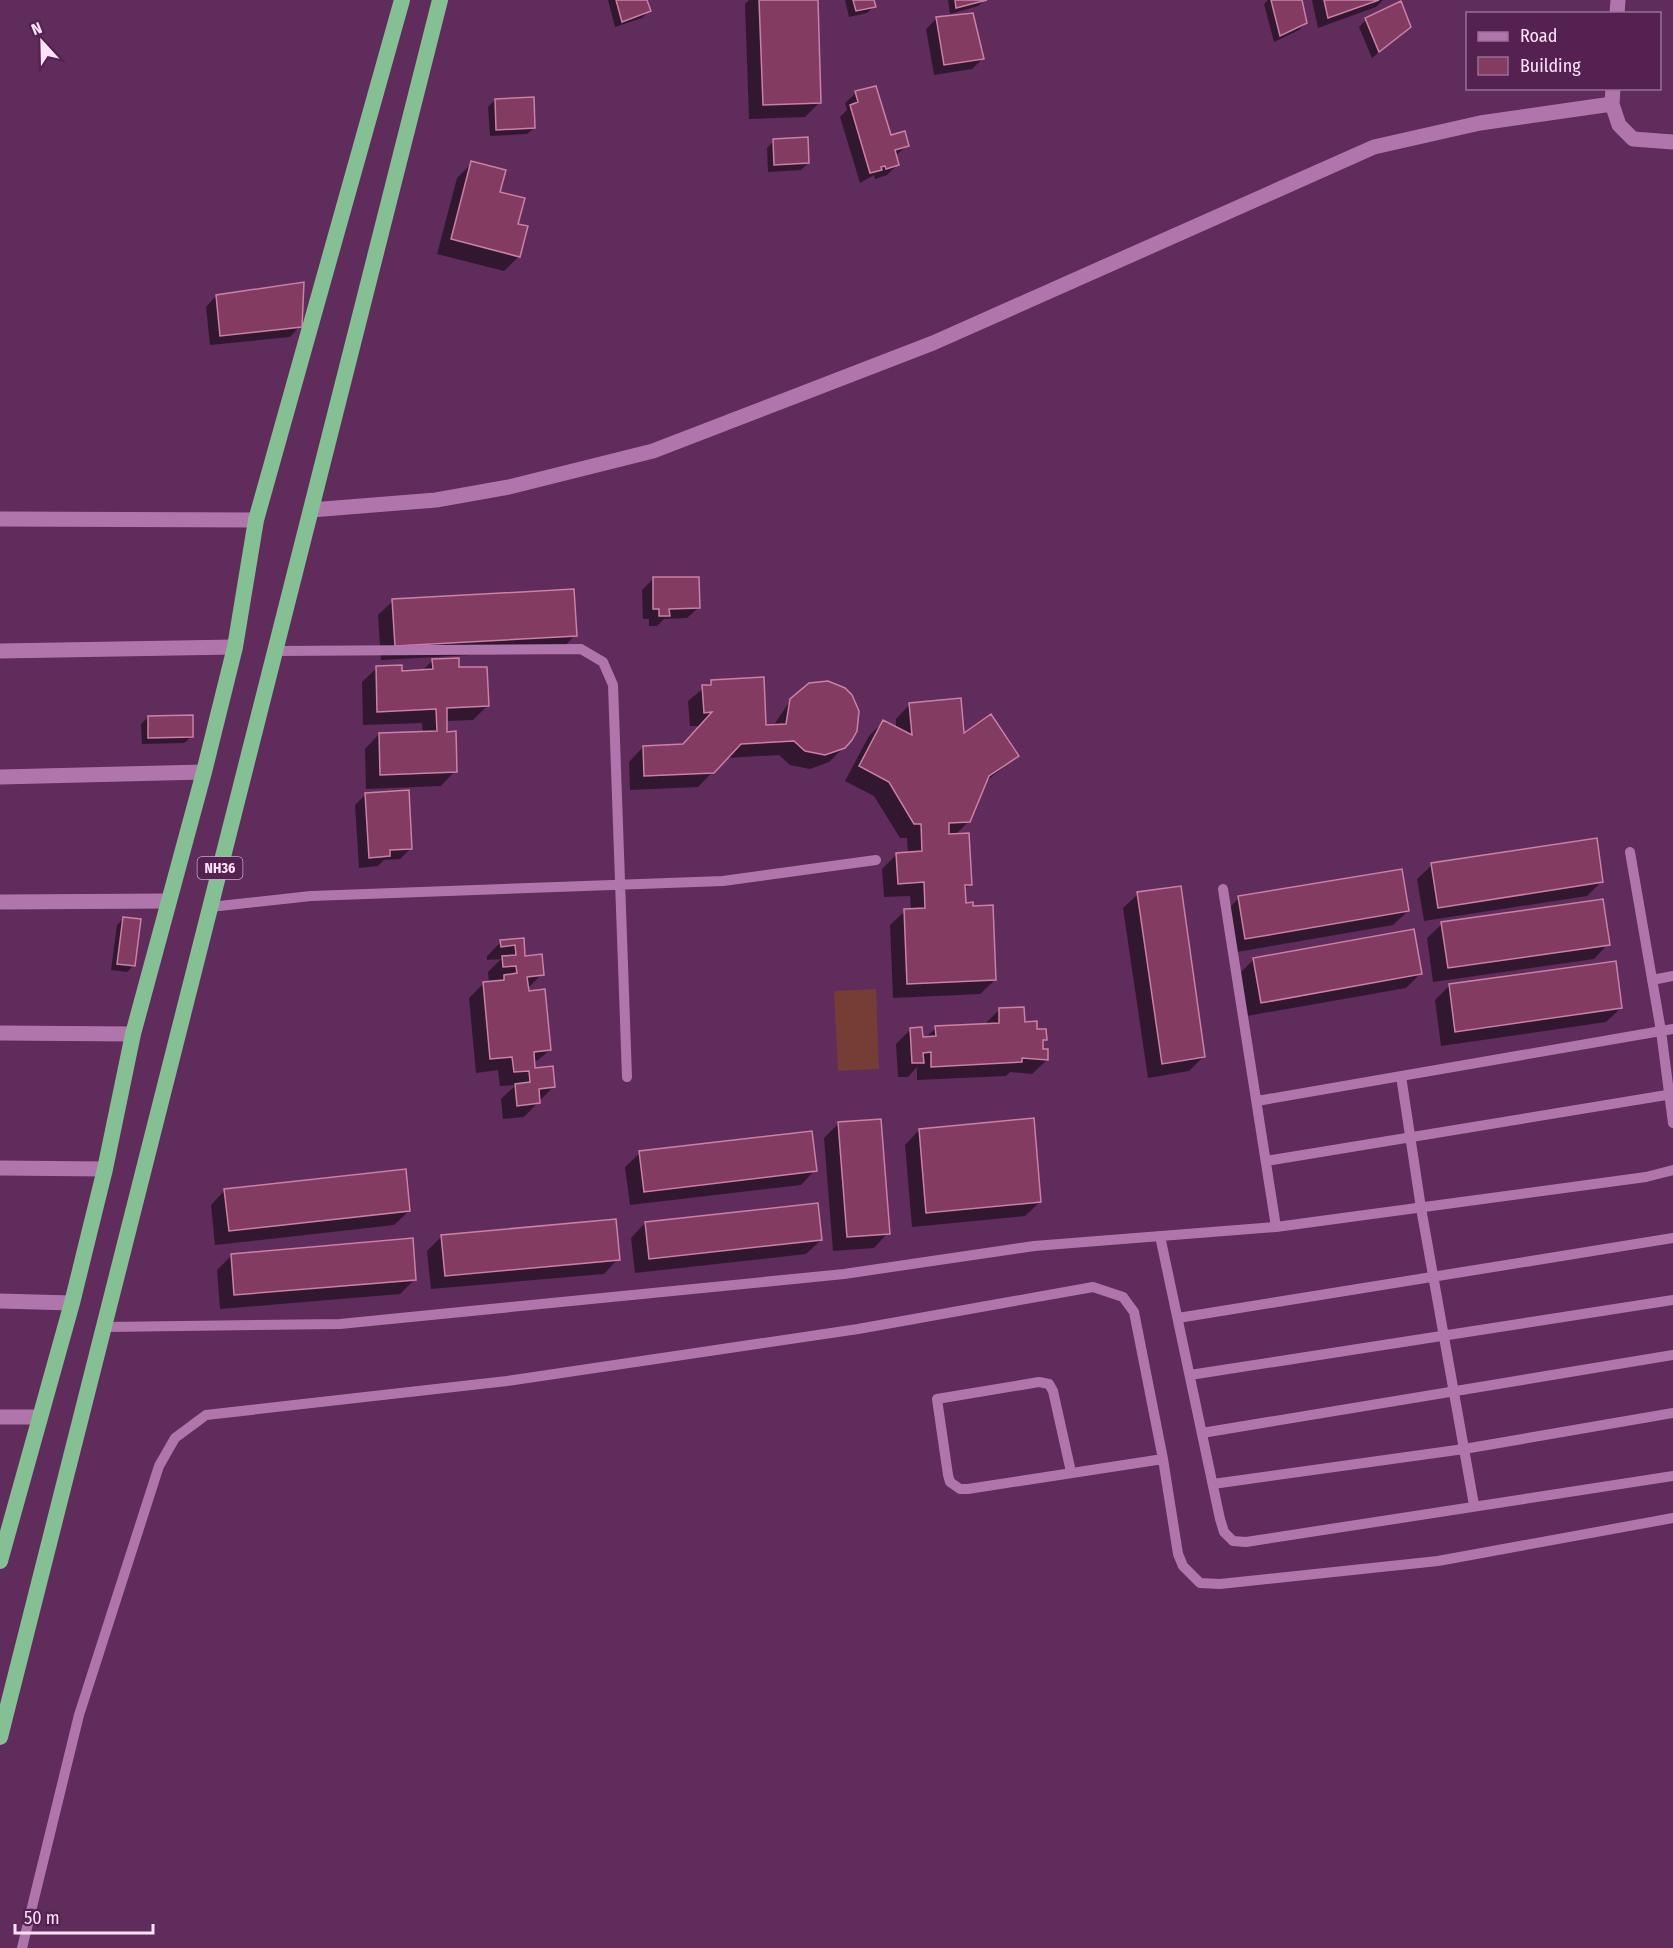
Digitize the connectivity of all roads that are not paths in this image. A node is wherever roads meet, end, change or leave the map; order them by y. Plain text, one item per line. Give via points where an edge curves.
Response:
1 (402, 0) edge
2 (440, 0) edge
3 (1612, 96) edge
4 (1673, 142) edge
5 (311, 510) junction
6 (0, 519) edge
7 (256, 520) junction
8 (235, 647) junction
9 (0, 651) edge
10 (275, 651) junction
11 (204, 772) junction
12 (0, 777) edge
13 (1630, 852) dead end
14 (876, 860) dead end
15 (621, 883) junction
16 (1223, 889) dead end
17 (167, 901) junction
18 (0, 902) edge
19 (210, 907) junction
20 (1673, 976) edge
21 (1652, 980) junction
22 (1673, 1029) edge
23 (1661, 1030) junction
24 (0, 1033) edge
25 (133, 1034) junction
26 (1401, 1076) junction
27 (627, 1077) dead end
28 (1671, 1095) edge
29 (1257, 1101) junction
30 (1673, 1123) edge
31 (1409, 1137) junction
32 (1266, 1161) junction
33 (0, 1168) edge
34 (105, 1169) junction
35 (1673, 1170) edge
36 (1421, 1208) junction
37 (1276, 1227) junction
38 (1160, 1236) junction
39 (1673, 1238) edge
40 (1433, 1277) junction
41 (1673, 1300) edge
42 (0, 1301) edge
43 (72, 1303) junction
44 (1178, 1318) junction
45 (106, 1327) junction
46 (1443, 1335) junction
47 (1673, 1355) edge
48 (1190, 1375) junction
49 (1454, 1392) junction
50 (1673, 1413) edge
51 (0, 1417) edge
52 (39, 1417) junction
53 (1202, 1433) junction
54 (1464, 1449) junction
55 (1163, 1459) junction
56 (1071, 1472) junction
57 (1673, 1476) edge
58 (1213, 1484) junction
59 (1474, 1505) junction
60 (1673, 1518) edge
61 (0, 1561) edge
62 (0, 1737) edge
63 (22, 1948) edge

1 - 7 highway, NH36
2 - 5 highway, NH36
3 - 4 street via 1619,125 1633,139
3 - 5 street via 1374,147 933,343 653,451 509,487 436,500
5 - 10 highway, NH36
6 - 7 street
7 - 8 highway, NH36
8 - 9 street
8 - 11 highway, NH36
10 - 15 lane via 581,649 603,662 613,685
10 - 19 highway, NH36
11 - 12 street
11 - 17 highway, NH36
13 - 21 lane
14 - 15 lane via 723,881
15 - 19 lane via 311,896
15 - 27 lane
16 - 29 lane
17 - 18 street
17 - 25 highway, NH36
19 - 45 highway, NH36
20 - 21 lane
21 - 23 lane
22 - 23 lane
23 - 26 lane
23 - 28 lane
24 - 25 street
25 - 34 highway, NH36
26 - 29 lane
26 - 31 lane
28 - 30 lane
28 - 31 lane
29 - 32 lane
31 - 32 lane
31 - 36 lane
32 - 37 lane
33 - 34 street
34 - 43 highway, NH36
35 - 36 lane
36 - 37 lane
36 - 40 lane
37 - 38 lane
38 - 44 lane
38 - 45 lane via 1034,1246 844,1274 340,1324
39 - 40 lane
40 - 44 lane
40 - 46 lane
41 - 46 lane
42 - 43 street
43 - 52 highway, NH36
44 - 48 lane
45 - 62 highway, NH36
46 - 48 lane
46 - 49 lane
47 - 49 lane
48 - 53 lane
49 - 53 lane
49 - 54 lane
50 - 54 lane
51 - 52 street
52 - 61 highway, NH36
53 - 58 lane
54 - 58 lane
54 - 59 lane
55 - 56 lane
55 - 60 lane via 1178,1554 1183,1566 1200,1583 1438,1560
55 - 63 lane via 1134,1312 1123,1297 1093,1287 858,1329 518,1379 206,1415 175,1438 159,1466 80,1715
56 - 56 lane via 1049,1384 1039,1382 937,1399 948,1475 954,1486 968,1489
57 - 59 lane
58 - 59 lane via 1224,1532 1233,1541

